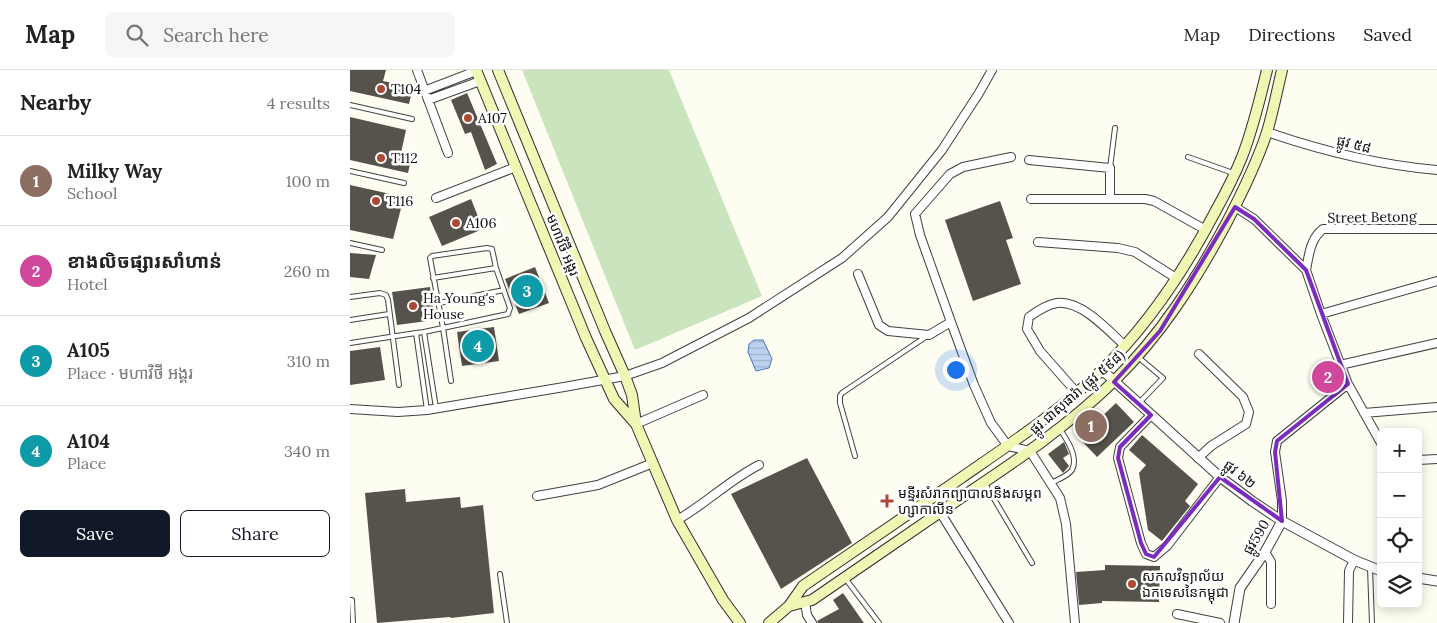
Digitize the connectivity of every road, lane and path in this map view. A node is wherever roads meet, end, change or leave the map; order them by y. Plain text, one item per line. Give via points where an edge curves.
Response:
1 (417, 70) edge
2 (498, 70) edge
3 (992, 70) edge
4 (1264, 70) edge
5 (1282, 70) edge
6 (476, 71) edge
7 (480, 81) junction
8 (424, 91) junction
9 (428, 100) junction
10 (350, 105) edge
11 (412, 119) dead end
12 (1115, 128) dead end
13 (1267, 132) junction
14 (448, 153) dead end
15 (1011, 156) dead end
16 (1188, 157) dead end
17 (1028, 160) dead end
18 (516, 167) junction
19 (1110, 168) junction
20 (1437, 170) edge
21 (350, 171) edge
22 (1235, 173) junction
23 (404, 183) dead end
24 (436, 198) dead end
25 (1031, 200) dead end
26 (1110, 200) junction
27 (1235, 207) junction
28 (1437, 229) edge
29 (1206, 230) junction
30 (1038, 242) dead end
31 (350, 243) edge
32 (382, 250) dead end
33 (496, 268) junction
34 (1306, 270) junction
35 (858, 274) dead end
36 (433, 278) junction
37 (1176, 278) junction
38 (1437, 281) edge
39 (504, 290) junction
40 (350, 297) edge
41 (438, 303) junction
42 (390, 314) junction
43 (1321, 314) junction
44 (350, 320) edge
45 (951, 322) junction
46 (443, 328) junction
47 (424, 332) junction
48 (416, 333) junction
49 (928, 335) junction
50 (393, 337) junction
51 (350, 343) edge
52 (1437, 343) edge
53 (1125, 346) junction
54 (1199, 354) dead end
55 (1138, 357) junction
56 (1340, 365) junction
57 (1102, 370) junction
58 (626, 376) junction
59 (605, 380) junction
60 (451, 381) dead end
61 (1114, 382) junction
62 (1348, 384) junction
63 (399, 385) dead end
64 (1076, 393) junction
65 (703, 395) dead end
66 (1139, 404) junction
67 (1437, 407) edge
68 (436, 408) junction
69 (350, 409) edge
70 (427, 410) junction
71 (1364, 413) junction
72 (1151, 415) junction
73 (636, 424) junction
74 (1059, 428) junction
75 (1377, 436) edge
76 (1008, 446) junction
77 (1030, 451) junction
78 (855, 456) dead end
79 (1198, 458) junction
80 (1437, 459) edge
81 (1422, 460) edge
82 (653, 463) junction
83 (759, 465) dead end
84 (1220, 477) junction
85 (984, 482) junction
86 (1050, 484) junction
87 (537, 496) dead end
88 (940, 512) junction
89 (677, 520) junction
90 (1282, 521) junction
91 (1265, 552) junction
92 (1354, 560) junction
93 (1032, 563) dead end
94 (1370, 568) junction
95 (1377, 570) edge
96 (500, 574) dead end
97 (845, 578) junction
98 (1422, 579) edge
99 (1437, 581) edge
100 (350, 600) edge
101 (805, 602) junction
102 (1270, 604) dead end
103 (789, 606) junction
104 (1177, 614) dead end
105 (353, 623) edge
106 (507, 623) edge
107 (740, 623) edge
108 (769, 623) edge
109 (812, 623) edge
110 (878, 623) edge
111 (1009, 623) edge
112 (1074, 623) edge
113 (1220, 623) edge
114 (1234, 623) edge
115 (1348, 623) edge
116 (1372, 623) edge

1 - 8 street
2 - 58 main road, មហាវិថី អង្គរ
3 - 58 street via 942,150 888,216 842,258 749,318 662,363
4 - 22 main road, ផ្លូវ ជាសុផារ៉ា (ផ្លូវ ៥៩៨) via 1252,129
5 - 13 main road, ផ្លូវ ជាសុផារ៉ា (ផ្លូវ ៥៩៨)
6 - 7 main road, មហាវិថី អង្គរ
6 - 8 street
7 - 9 street
7 - 18 main road, មហាវិថី អង្គរ
8 - 9 street
9 - 14 street
10 - 11 lane
12 - 19 lane
13 - 20 street, ផ្លូវ ៥៨ via 1380,163
13 - 27 main road, ផ្លូវ ជាសុផារ៉ា (ផ្លូវ ៥៩៨)
15 - 45 street via 963,167 950,174 915,214
16 - 22 lane
17 - 19 street
18 - 24 street
18 - 59 main road, មហាវិថី អង្គរ
19 - 26 street
21 - 23 lane
22 - 29 main road, ផ្លូវ ជាសុផារ៉ា (ផ្លូវ ៥៩៨)
25 - 26 street
26 - 29 street via 1154,201
27 - 34 street via 1254,218
27 - 55 main road, ផ្លូវ ជាសុផារ៉ា (ផ្លូវ ៥៩៨) via 1190,287
28 - 34 street, Street Betong via 1322,229 1312,240
29 - 37 main road, ផ្លូវ ជាសុផារ៉ា (ផ្លូវ ៥៩៨)
30 - 37 street via 1135,252
31 - 32 lane
33 - 36 lane
33 - 36 lane via 490,247 432,256
33 - 39 lane
34 - 43 street
35 - 49 street via 879,325 888,331
36 - 41 lane
37 - 53 main road, ផ្លូវ ជាសុផារ៉ា (ផ្លូវ ៥៩៨)
38 - 43 street
39 - 41 lane
39 - 46 lane via 510,308 508,314
40 - 42 lane via 386,295
41 - 46 lane
42 - 44 lane
42 - 50 lane
43 - 56 street
45 - 49 street
45 - 76 street via 991,423
46 - 47 lane
46 - 60 lane
47 - 48 lane
47 - 68 lane
48 - 50 lane
48 - 70 lane
49 - 78 lane via 842,393 840,403
50 - 51 lane
50 - 63 lane
52 - 56 street
53 - 57 main road, ផ្លូវ ជាសុផារ៉ា (ផ្លូវ ៥៩៨)
53 - 64 street via 1075,306 1055,303 1028,316 1028,329 1040,351
54 - 79 street via 1243,397 1249,412 1246,424
55 - 61 main road, ផ្លូវ ជាសុផារ៉ា (ផ្លូវ ៥៩៨)
55 - 66 lane via 1163,378
56 - 62 street
57 - 61 street, ផ្លូវ ៦២
57 - 64 main road, ផ្លូវ ជាសុផារ៉ា (ផ្លូវ ៥៩៨)
58 - 59 street
58 - 73 main road, មហាវិថី អង្គរ
59 - 68 street
59 - 73 main road, មហាវិថី អង្គរ via 614,399
61 - 66 street, ផ្លូវ ៦២
61 - 74 main road, ផ្លូវ ជាសុផារ៉ា (ផ្លូវ ៥៩៨)
62 - 71 street
62 - 90 street via 1277,441 1274,452
64 - 76 main road, ផ្លូវ ជាសុផារ៉ា (ផ្លូវ ៥៩៨)
65 - 73 street
66 - 72 street, ផ្លូវ ៦២
67 - 71 street
68 - 70 street
69 - 70 street
71 - 75 street
72 - 79 street, ផ្លូវ ៦២
72 - 84 street via 1120,447 1118,458 1146,554 1154,557 1166,546
73 - 82 main road, មហាវិថី អង្គរ
74 - 77 main road, ផ្លូវ ជាសុផារ៉ា (ផ្លូវ ៥៩៨)
74 - 86 lane via 1072,446 1073,467
76 - 77 street
76 - 103 main road, ផ្លូវ ជាសុផារ៉ា (ផ្លូវ ៥៩៨) via 803,586
77 - 85 main road, ផ្លូវ ជាសុផារ៉ា (ផ្លូវ ៥៩៨)
77 - 86 street
79 - 84 street, ផ្លូវ ៦២
80 - 81 street
82 - 87 street via 598,485
82 - 89 main road, មហាវិថី អង្គរ
83 - 89 street
84 - 90 street, ផ្លូវ ៦២
85 - 88 main road, ផ្លូវ ជាសុផារ៉ា (ផ្លូវ ៥៩៨)
85 - 93 lane
86 - 112 street via 1060,498 1066,524
88 - 97 main road, ផ្លូវ ជាសុផារ៉ា (ផ្លូវ ៥៩៨)
88 - 111 street
89 - 107 main road, មហាវិថី អង្គរ
90 - 91 street, ផ្លូវ590
90 - 92 street, ផ្លូវ ៦២
91 - 102 street via 1271,562
91 - 114 street, ផ្លូវ590 via 1240,588
92 - 94 street, ផ្លូវ ៦២
92 - 115 street via 1349,571
94 - 95 street, ផ្លូវ ៦២
94 - 116 lane
96 - 106 lane
97 - 101 main road, ផ្លូវ ជាសុផារ៉ា (ផ្លូវ ៥៩៨)
97 - 110 lane
98 - 99 street
100 - 105 lane
101 - 103 main road, ផ្លូវ ជាសុផារ៉ា (ផ្លូវ ៥៩៨)
101 - 109 street
103 - 108 main road, ផ្លូវ ជាសុផារ៉ា (ផ្លូវ ៥៩៨)
104 - 113 street

